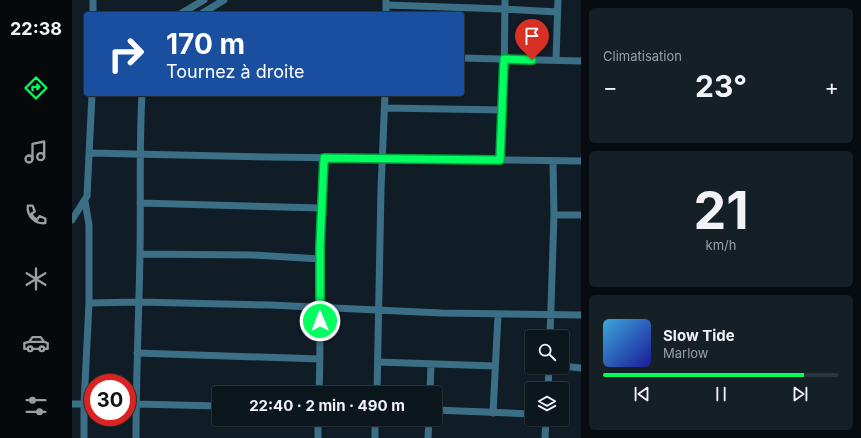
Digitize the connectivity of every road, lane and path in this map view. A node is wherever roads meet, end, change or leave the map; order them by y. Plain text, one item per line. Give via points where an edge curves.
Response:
1 (93, 0) edge
2 (204, 0) edge
3 (224, 0) edge
4 (505, 0) edge
5 (558, 0) edge
6 (386, 3) edge
7 (504, 9) junction
8 (93, 12) edge
9 (183, 12) edge
10 (204, 12) edge
11 (557, 12) junction
12 (464, 58) edge
13 (504, 59) junction
14 (556, 60) junction
15 (581, 60) edge
16 (92, 96) edge
17 (142, 96) edge
18 (385, 96) edge
19 (385, 108) junction
20 (502, 110) junction
21 (89, 153) junction
22 (141, 154) junction
23 (324, 158) junction
24 (383, 159) junction
25 (500, 160) junction
26 (553, 161) junction
27 (581, 161) edge
28 (85, 201) junction
29 (140, 203) junction
30 (321, 208) junction
31 (554, 215) junction
32 (581, 215) edge
33 (72, 220) edge
34 (140, 254) junction
35 (320, 259) junction
36 (138, 302) junction
37 (89, 303) junction
38 (320, 307) junction
39 (379, 310) junction
40 (498, 315) junction
41 (550, 315) junction
42 (581, 315) edge
43 (550, 330) edge
44 (137, 353) junction
45 (320, 359) junction
46 (378, 362) junction
47 (431, 364) junction
48 (495, 366) junction
49 (569, 367) edge
50 (581, 368) edge
51 (85, 374) edge
52 (319, 386) edge
53 (377, 386) edge
54 (430, 386) edge
55 (72, 404) edge
56 (84, 404) edge
57 (136, 404) joint
58 (212, 406) edge
59 (442, 410) edge
60 (493, 412) junction
61 (525, 414) edge
62 (84, 426) edge
63 (136, 426) edge
64 (318, 426) edge
65 (376, 426) edge
66 (429, 426) edge
67 (546, 426) edge
68 (84, 438) edge
69 (136, 438) edge
70 (318, 438) edge
71 (375, 438) edge
72 (428, 438) edge
73 (546, 438) edge

1 - 8 street
2 - 9 street
3 - 10 street
4 - 7 street
5 - 11 street
6 - 7 street
7 - 11 street
7 - 13 street
11 - 14 street
12 - 13 street
13 - 14 street
13 - 20 street
14 - 15 street
16 - 21 street
17 - 22 street
18 - 19 street
19 - 20 street
19 - 24 street
20 - 25 street
21 - 22 street
21 - 28 street via 88,191
22 - 23 street
22 - 29 street
23 - 24 street
23 - 30 street
24 - 25 street
24 - 39 street
25 - 26 street
26 - 27 street
26 - 31 street
28 - 33 street
28 - 37 street via 89,225
29 - 30 street
29 - 34 street
30 - 35 street
31 - 32 street
31 - 41 street
34 - 35 street
34 - 36 street
35 - 38 street
36 - 37 street
36 - 38 street
36 - 44 street
37 - 51 street
38 - 39 street
38 - 45 street
39 - 40 street
39 - 46 street
40 - 41 street
40 - 48 street
41 - 42 street
41 - 43 street
44 - 45 street
44 - 57 street
45 - 52 street
46 - 47 street
46 - 53 street
47 - 48 street
47 - 54 street
48 - 60 street
49 - 50 street
55 - 56 street
57 - 58 street
59 - 60 street
60 - 61 street
62 - 68 street
63 - 69 street
64 - 70 street
65 - 71 street
66 - 72 street
67 - 73 street

